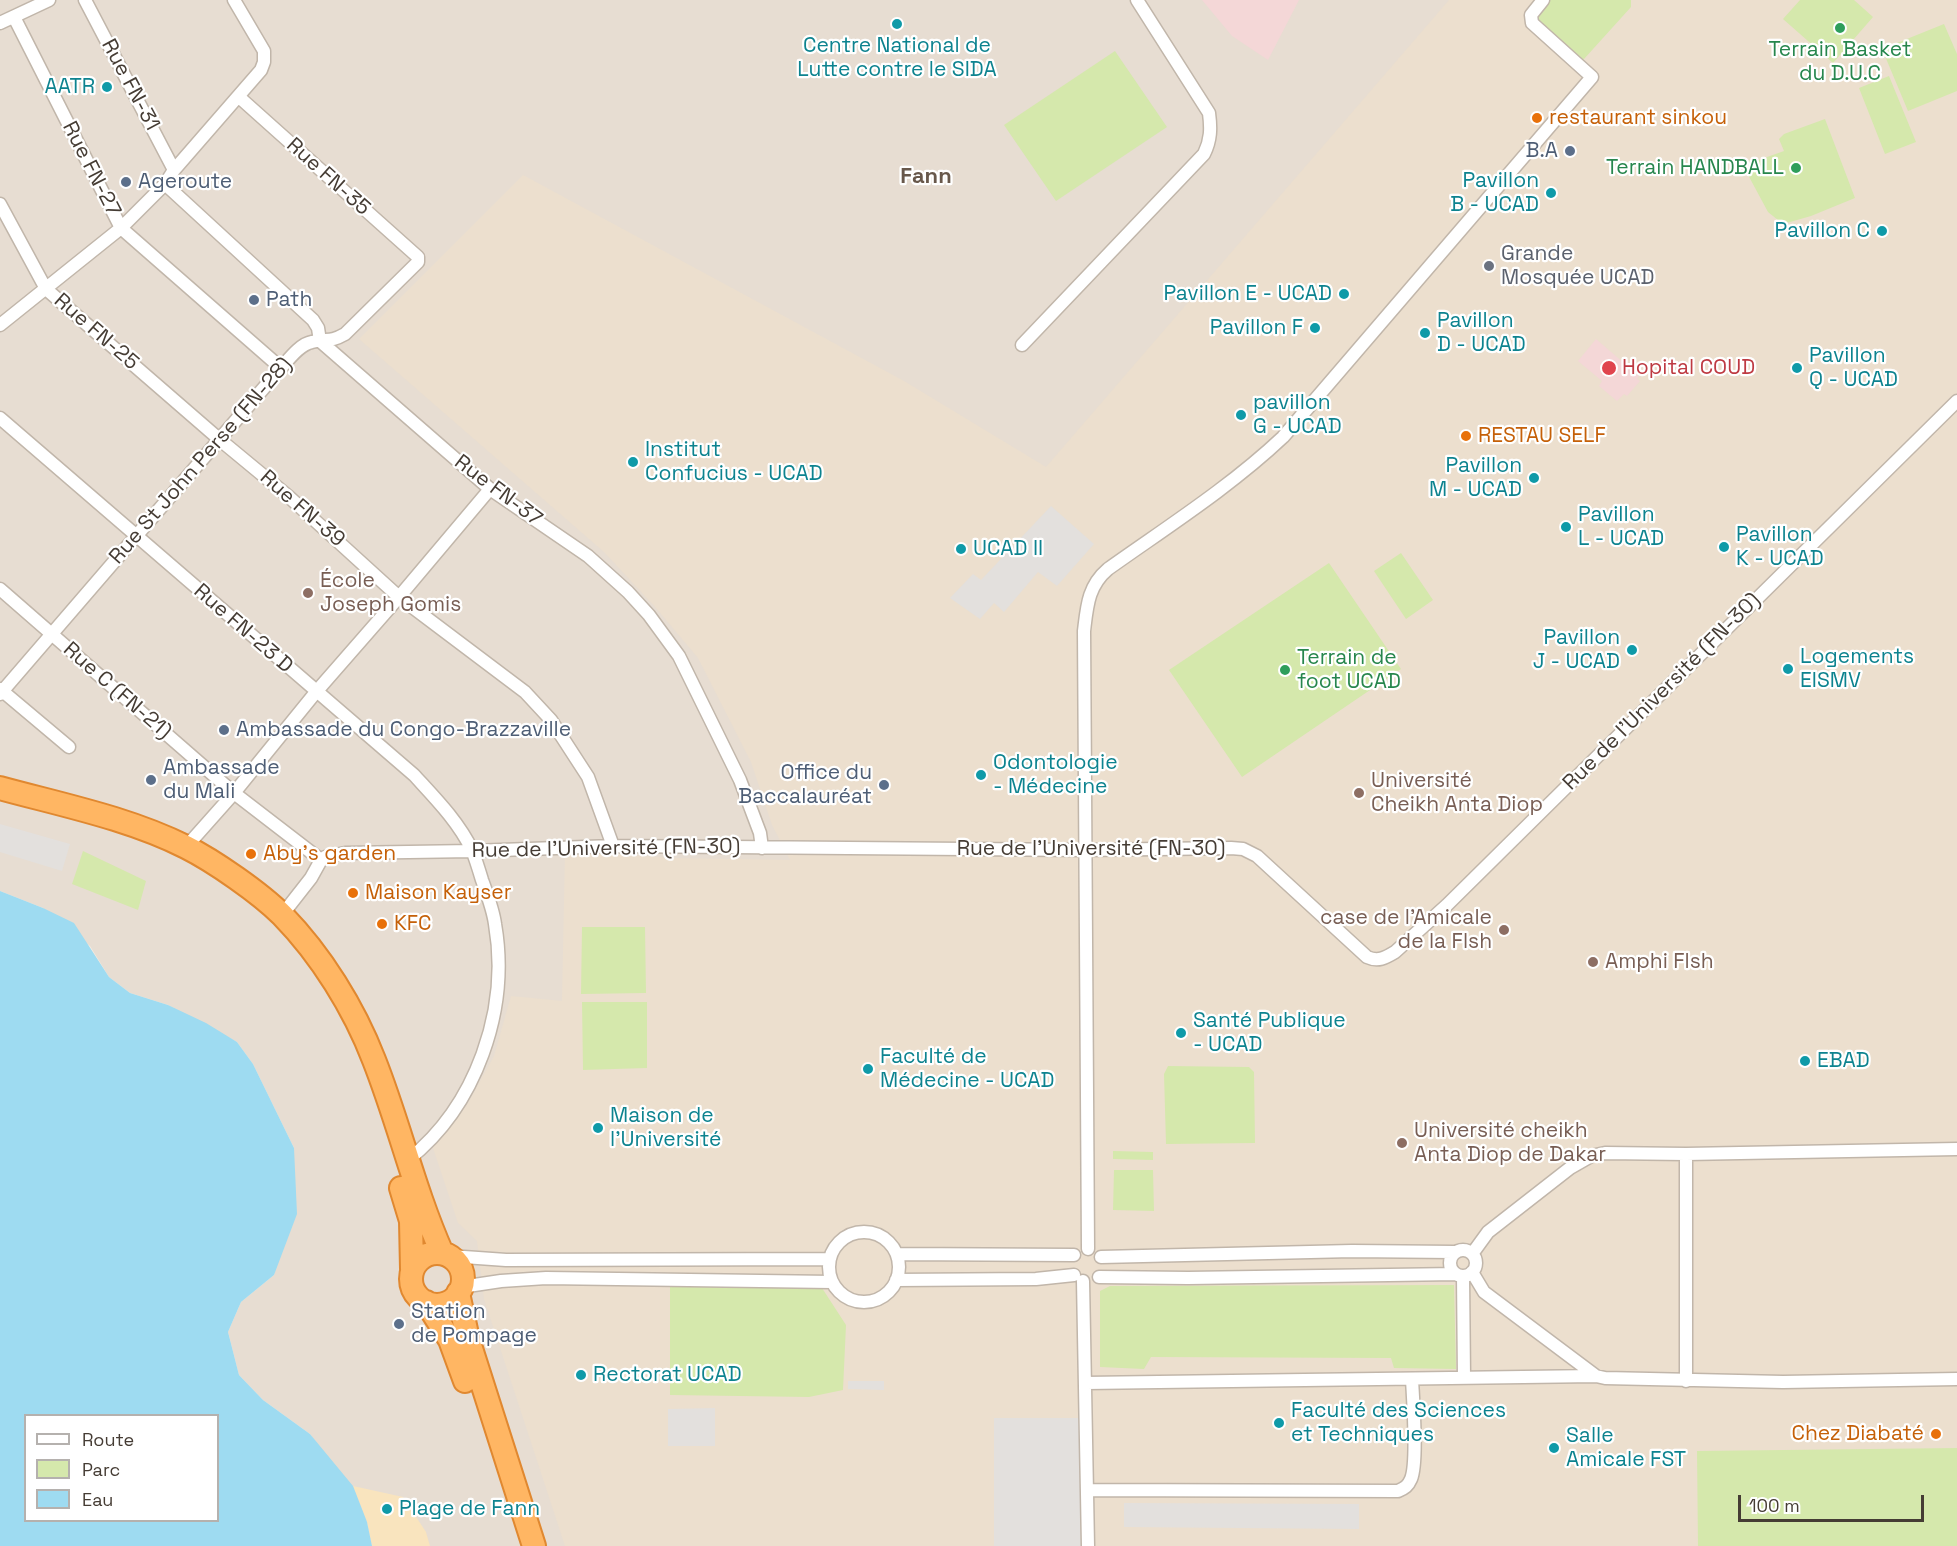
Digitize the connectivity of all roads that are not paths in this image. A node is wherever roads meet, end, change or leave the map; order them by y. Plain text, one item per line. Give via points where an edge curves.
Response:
1 (49, 0) edge
2 (85, 0) edge
3 (234, 0) edge
4 (1137, 0) edge
5 (1543, 0) edge
6 (31, 4) edge
7 (14, 17) junction
8 (0, 23) edge
9 (239, 97) junction
10 (174, 170) junction
11 (165, 184) junction
12 (0, 204) edge
13 (121, 228) junction
14 (418, 257) joint
15 (46, 289) junction
16 (0, 325) edge
17 (320, 341) junction
18 (1022, 345) dead end
19 (281, 368) junction
20 (1957, 401) edge
21 (0, 418) edge
22 (219, 439) junction
23 (490, 489) junction
24 (135, 536) junction
25 (0, 589) edge
26 (399, 597) junction
27 (51, 634) junction
28 (1, 691) edge
29 (316, 692) junction
30 (69, 747) dead end
31 (0, 788) edge
32 (234, 793) junction
33 (0, 802) edge
34 (613, 846) junction
35 (186, 847) junction
36 (762, 848) junction
37 (1084, 850) junction
38 (472, 851) junction
39 (321, 860) junction
40 (282, 915) junction
41 (1957, 1149) edge
42 (1686, 1154) junction
43 (408, 1161) junction
44 (1088, 1249) junction
45 (1454, 1252) junction
46 (446, 1254) junction
47 (897, 1254) junction
48 (1472, 1254) junction
49 (1074, 1255) junction
50 (1101, 1257) junction
51 (830, 1259) junction
52 (412, 1269) junction
53 (1464, 1274) junction
54 (1099, 1276) junction
55 (1079, 1278) junction
56 (896, 1280) junction
57 (832, 1282) junction
58 (460, 1290) junction
59 (426, 1302) junction
60 (1596, 1376) junction
61 (1464, 1378) junction
62 (1412, 1379) junction
63 (1957, 1379) edge
64 (1686, 1381) junction
65 (1086, 1383) junction
66 (1088, 1490) junction
67 (521, 1546) edge
68 (534, 1546) edge
69 (1088, 1546) edge

1 - 6 street
2 - 10 street, Rue FN-31
3 - 9 street via 264,51 261,70
4 - 18 street via 1209,113 1209,144 1204,154
5 - 37 street via 1531,15 1532,23 1592,76 1283,437 1261,458 1108,569 1090,590 1084,631
6 - 7 street
7 - 8 street
7 - 13 street, Rue FN-27
9 - 10 street
9 - 14 street, Rue FN-35
10 - 11 street
11 - 13 street
11 - 17 street, Rue FN-37 via 313,320
12 - 15 street, Rue FN-25
13 - 15 street
13 - 19 street, Rue FN-27
14 - 17 street, Rue St John Perse (FN-28) via 418,262 345,334 333,341
15 - 16 street
15 - 22 street, Rue FN-25
17 - 19 street, Rue St John Perse (FN-28) via 303,345
17 - 23 street, Rue FN-37
19 - 22 street, Rue St John Perse (FN-28)
20 - 37 street, Rue de l'Université (FN-30) via 1447,905 1386,958 1367,957 1257,856 1243,849
21 - 24 street, Rue FN-23 D
22 - 24 street, Rue St John Perse (FN-28)
22 - 26 street, Rue FN-39
23 - 26 street
23 - 36 street, Rue FN-37 via 588,556 649,615 679,656 740,780 760,832
24 - 27 street, Rue St John Perse (FN-28)
24 - 29 street, Rue FN-23 D
25 - 27 street, Rue C (FN-21)
26 - 29 street
26 - 34 street, Rue FN-39 via 525,692 551,720 588,777
27 - 28 street, Rue St John Perse (FN-28)
27 - 32 street, Rue C (FN-21)
28 - 30 street
29 - 32 street
29 - 38 street, Rue FN-23 D via 414,775 455,822
31 - 35 highway via 138,828
32 - 35 street
32 - 39 street
33 - 52 highway via 159,850 231,893 286,940 321,986 350,1037 411,1221
34 - 36 street, Rue de l'Université (FN-30)
34 - 38 street, Rue de l'Université (FN-30)
35 - 40 highway
36 - 37 street, Rue de l'Université (FN-30)
37 - 44 street
38 - 39 street, Rue de l'Université (FN-30) via 345,853
38 - 43 street, Rue FN-23 D via 495,924 495,1006 481,1058 465,1092 446,1123
39 - 40 street
40 - 43 highway via 336,984 361,1029
41 - 42 street
42 - 48 street via 1591,1156 1488,1232
42 - 64 street
43 - 46 highway via 419,1197
44 - 49 street
44 - 50 street
45 - 48 street via 1465,1250
45 - 50 street
45 - 53 street via 1449,1264
46 - 51 street via 506,1260
46 - 52 highway via 423,1256
46 - 58 highway via 462,1272
47 - 49 street
47 - 51 street via 885,1239 867,1232 839,1242
47 - 56 street
48 - 53 street via 1476,1262
49 - 55 street via 1071,1265
50 - 54 street via 1103,1267
51 - 57 street
52 - 59 highway via 414,1291
53 - 54 street
53 - 60 street
53 - 61 street
54 - 55 street via 1091,1281
55 - 56 street
55 - 65 street
56 - 57 street via 886,1294 870,1302 850,1299
57 - 58 street via 546,1278 501,1281
58 - 59 highway via 444,1304
58 - 68 highway via 468,1339
59 - 67 highway via 458,1358
60 - 61 street
60 - 64 street
61 - 62 street
62 - 65 street
62 - 66 street via 1414,1465 1410,1482 1398,1491
63 - 64 street
65 - 66 street
66 - 69 street

